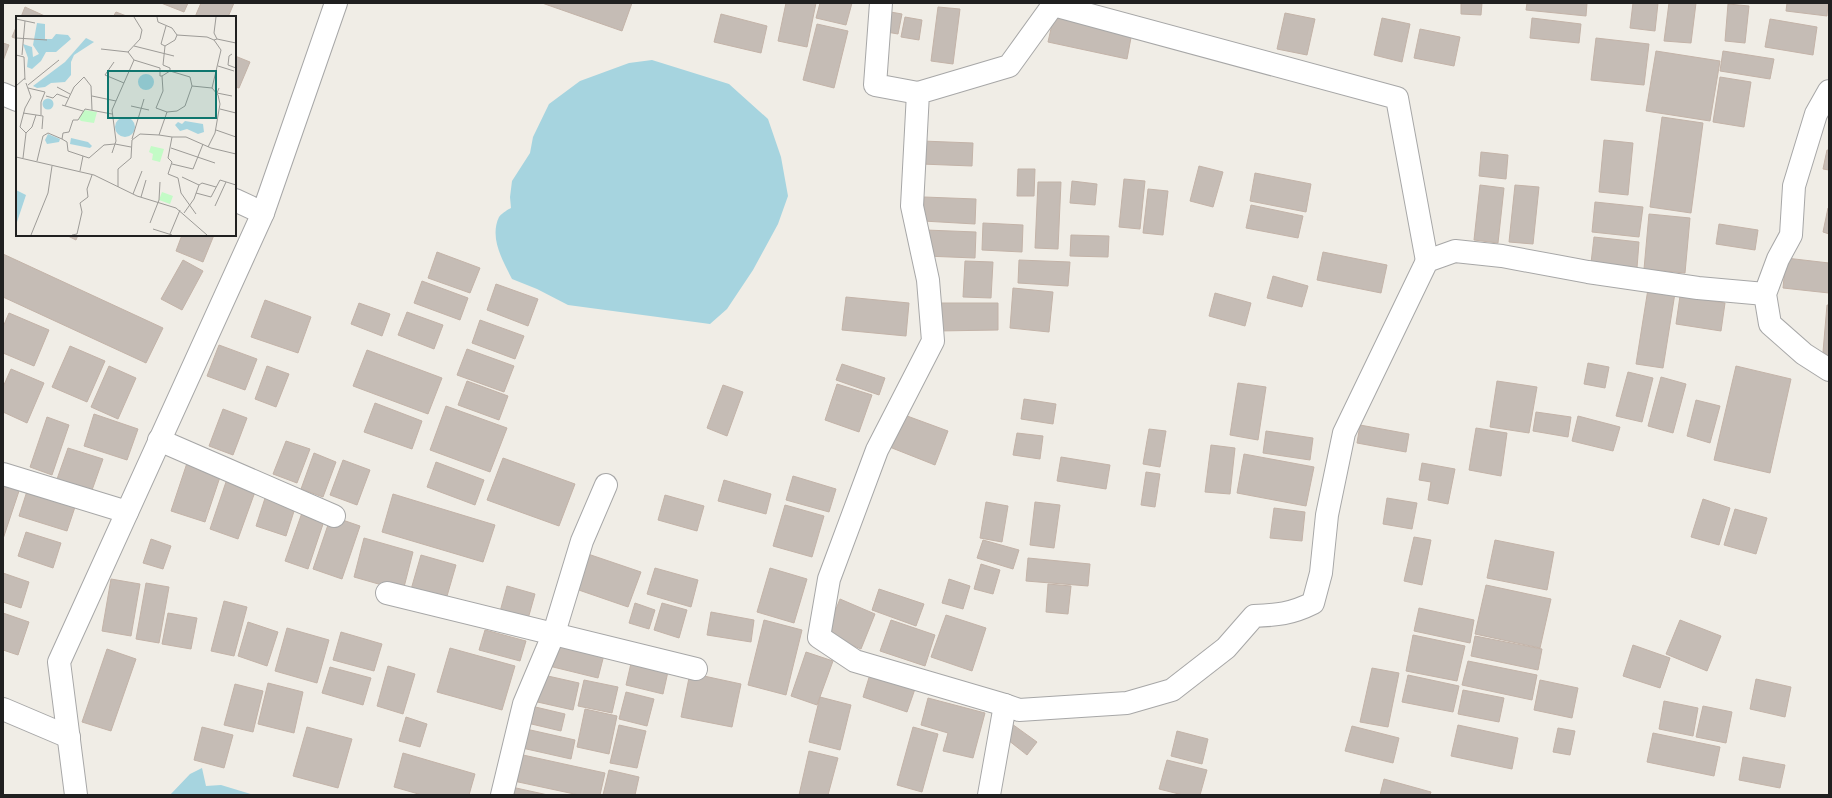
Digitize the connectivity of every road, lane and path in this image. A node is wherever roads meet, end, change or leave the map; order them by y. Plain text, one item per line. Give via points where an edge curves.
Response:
1 (336, 3) edge
2 (881, 3) edge
3 (1053, 4) edge
4 (1829, 91) edge
5 (918, 93) junction
6 (3, 94) edge
7 (16, 100) edge
8 (236, 200) edge
9 (263, 213) junction
10 (1427, 261) junction
11 (1765, 294) junction
12 (1829, 370) edge
13 (160, 440) junction
14 (3, 474) edge
15 (606, 485) dead end
16 (127, 512) junction
17 (334, 516) dead end
18 (387, 593) dead end
19 (554, 633) junction
20 (696, 669) dead end
21 (1005, 705) junction
22 (3, 709) edge
23 (69, 737) junction
24 (76, 795) edge
25 (502, 795) edge
26 (989, 795) edge

1 - 9 street
2 - 5 street via 875,85
3 - 5 street via 1009,66
3 - 10 street via 1397,98
4 - 11 street via 1816,114 1794,186 1791,235 1778,259
5 - 21 street via 912,206 928,280 933,342 877,450 830,579 819,637 855,661
6 - 7 street
8 - 9 street
9 - 13 street
10 - 11 street via 1455,251 1502,256 1698,288
10 - 21 street via 1344,433 1327,515 1321,573 1313,603 1294,612 1254,616 1226,648 1172,690 1126,703 1019,710
11 - 12 street via 1770,324 1804,354
13 - 16 street
13 - 17 street
14 - 16 street
15 - 19 street via 582,541
16 - 23 street via 59,662
18 - 19 street
19 - 20 street
19 - 25 street via 524,704
21 - 26 street
22 - 23 street
23 - 24 street

